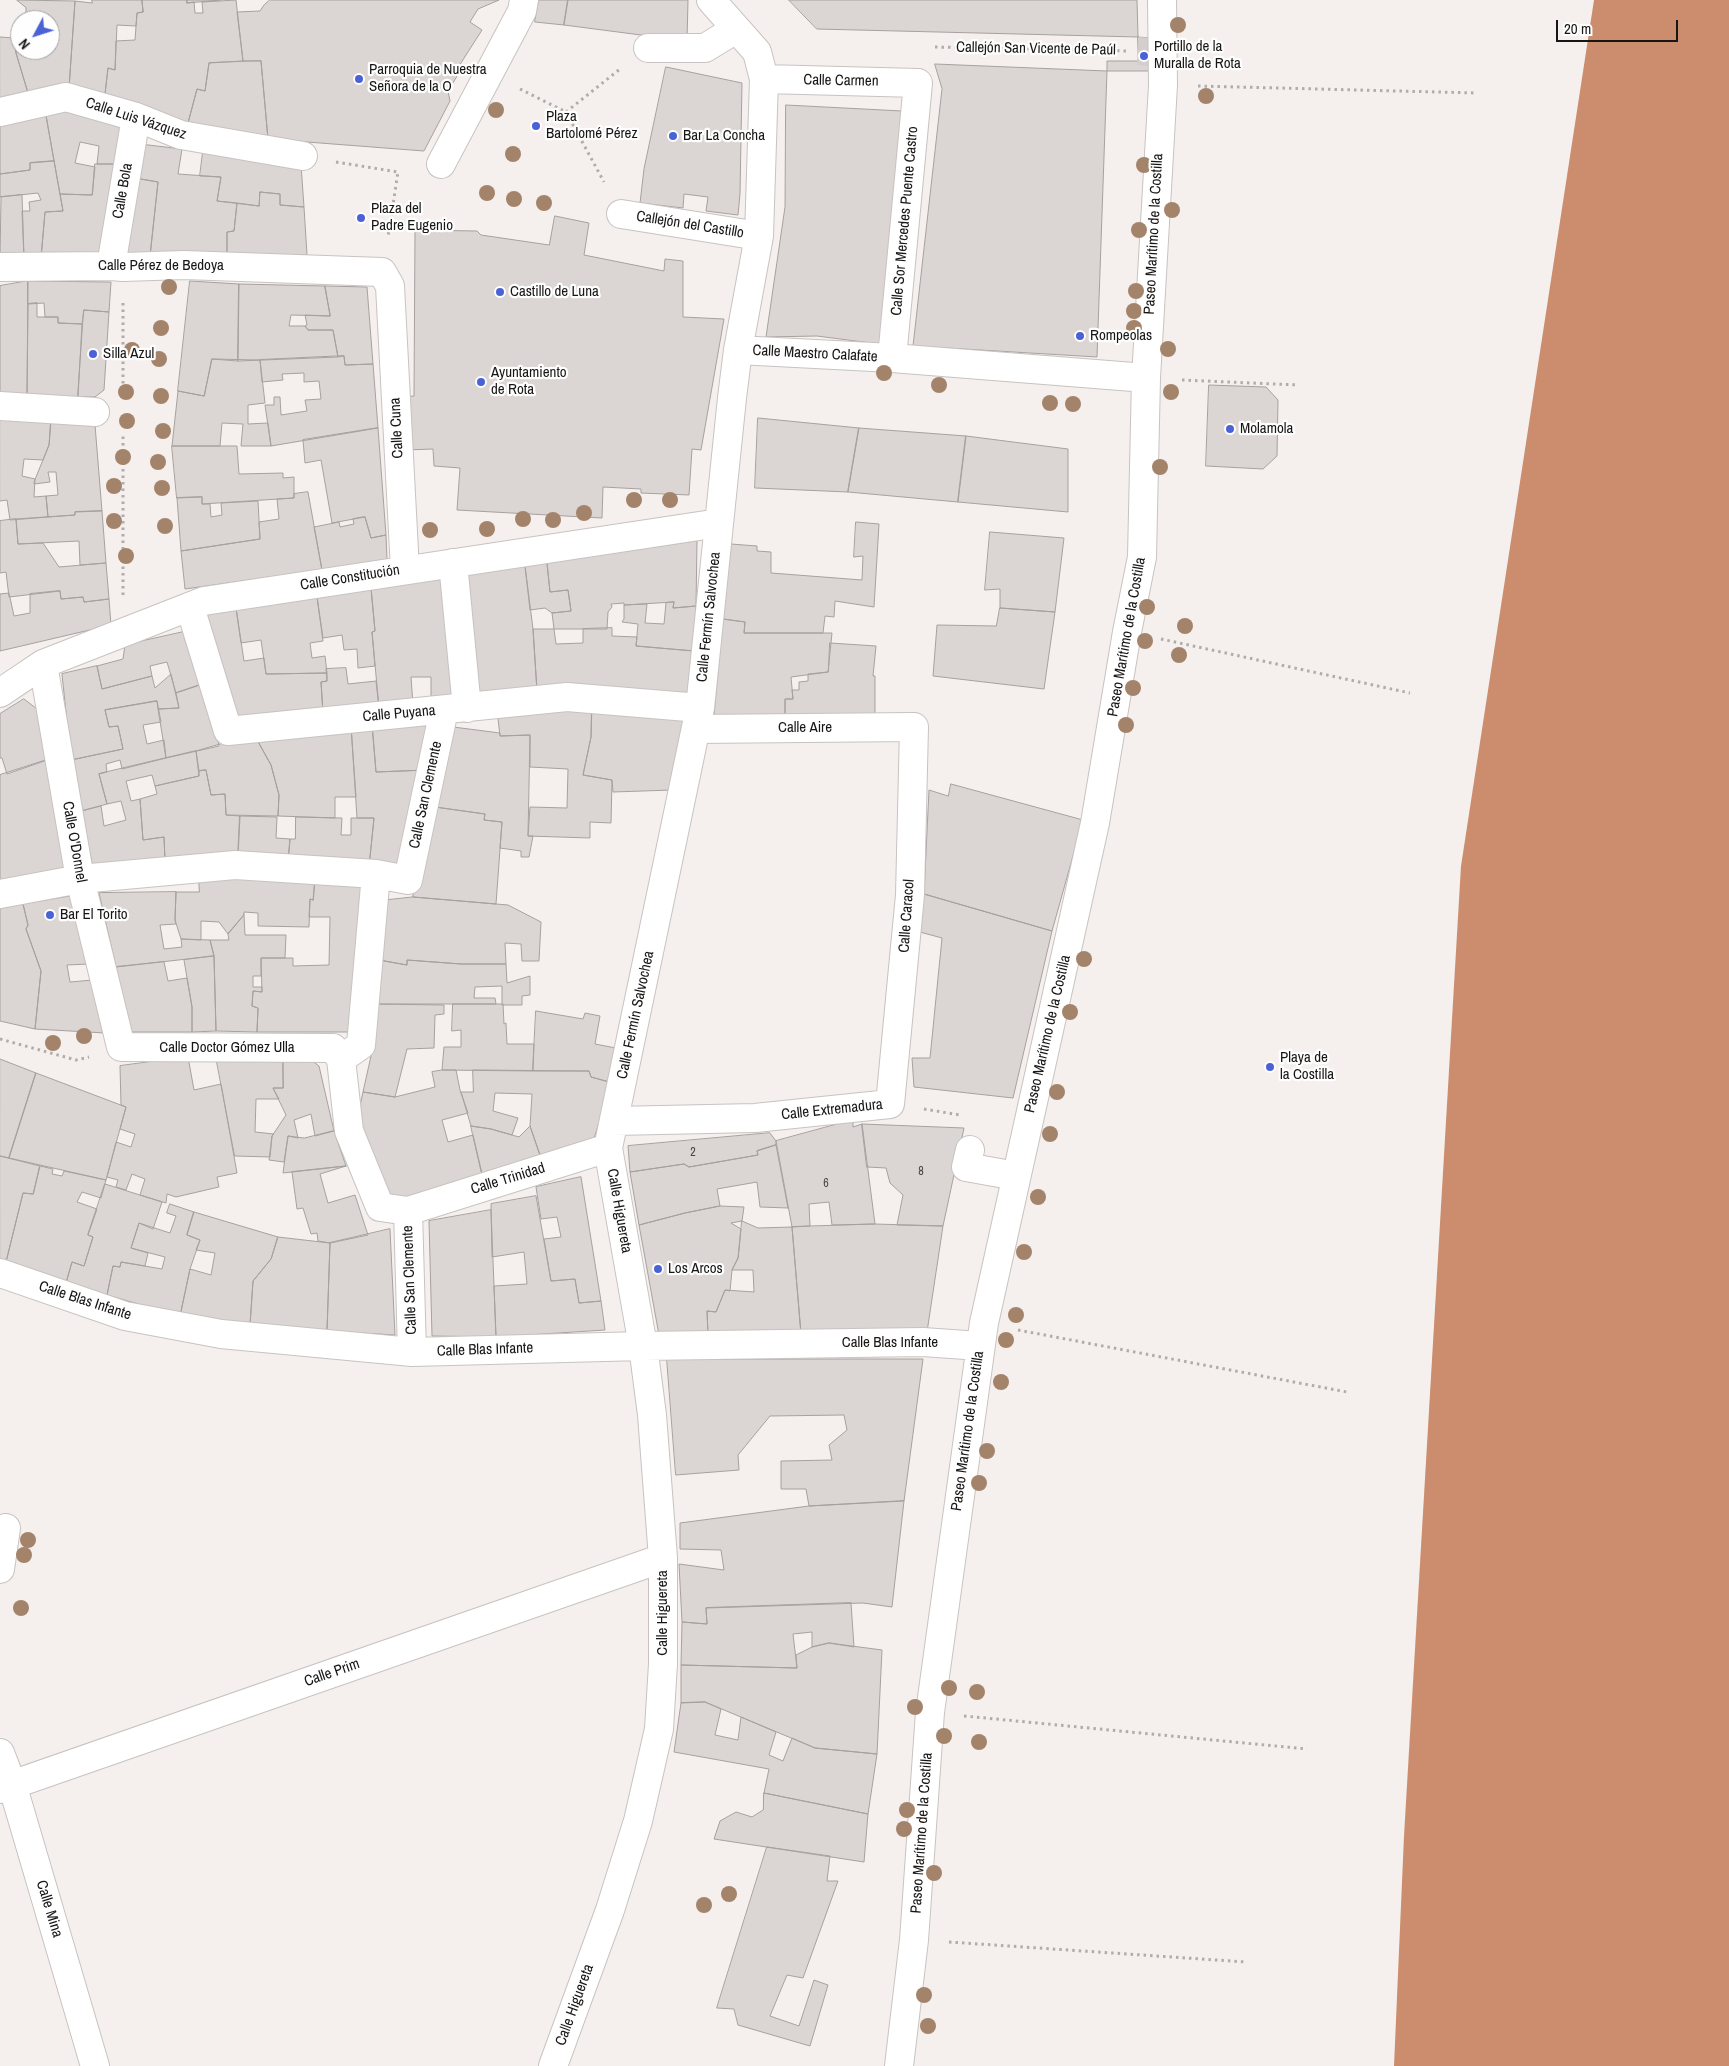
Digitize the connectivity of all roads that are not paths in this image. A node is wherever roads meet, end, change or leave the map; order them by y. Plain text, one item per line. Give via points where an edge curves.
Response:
1 (524, 0) edge
2 (711, 0) edge
3 (1162, 0) edge
4 (736, 29) junction
5 (648, 48) road end
6 (764, 79) junction
7 (918, 83) joint
8 (0, 112) edge
9 (136, 117) junction
10 (303, 156) road end
11 (441, 164) dead end
12 (622, 214) road end
13 (759, 236) junction
14 (117, 266) junction
15 (0, 267) edge
16 (386, 279) joint
17 (738, 350) junction
18 (892, 358) junction
19 (1146, 378) junction
20 (0, 406) edge
21 (95, 412) dead end
22 (719, 523) junction
23 (453, 563) junction
24 (405, 570) junction
25 (190, 607) junction
26 (43, 664) junction
27 (0, 693) edge
28 (455, 709) junction
29 (698, 719) junction
30 (914, 727) joint
31 (376, 874) junction
32 (80, 880) junction
33 (0, 894) edge
34 (121, 1047) joint
35 (337, 1053) junction
36 (890, 1104) joint
37 (614, 1122) junction
38 (608, 1148) junction
39 (970, 1150) road end
40 (1016, 1176) junction
41 (408, 1211) junction
42 (0, 1273) edge
43 (982, 1335) junction
44 (643, 1346) junction
45 (412, 1352) junction
46 (6, 1528) dead end
47 (663, 1558) junction
48 (0, 1569) edge
49 (0, 1753) edge
50 (6, 1786) edge
51 (95, 2066) edge
52 (553, 2066) edge
53 (899, 2066) edge

1 - 11 street via 522,11
2 - 4 street, Calle Fermín Salvochea
3 - 19 street, Paseo Marítimo de la Costilla via 1147,52 1163,85
4 - 5 street via 705,48
4 - 6 street, Calle Fermín Salvochea via 757,52
6 - 7 street, Calle Carmen
6 - 13 street, Calle Fermín Salvochea
7 - 18 street, Calle Sor Mercedes Puente Castro
8 - 9 street, Calle Luis Vázquez via 66,97
9 - 10 street, Calle Luis Vázquez via 181,135
9 - 14 street, Calle Bola
12 - 13 street, Callejón del Castillo
13 - 17 street, Calle Fermín Salvochea
14 - 15 street, Calle Pérez de Bedoya
14 - 16 street, Calle Pérez de Bedoya via 323,269
16 - 24 street, Calle Cuna
17 - 18 street, Calle Maestro Calafate
17 - 22 street, Calle Fermín Salvochea
18 - 19 street, Calle Maestro Calafate
19 - 40 street, Paseo Marítimo de la Costilla via 1142,557 1126,632 1095,823
20 - 21 street
22 - 23 street, Calle Constitución
22 - 29 street, Calle Fermín Salvochea
23 - 24 street, Calle Constitución
23 - 28 street, Calle San Clemente
24 - 25 street, Calle Constitución via 204,601
25 - 26 street, Calle Constitución
25 - 28 street, Calle Puyana via 228,731
26 - 27 street, Calle Constitución
26 - 32 street, Calle O'Donnel
28 - 29 street, Calle Puyana via 567,697
28 - 31 street, Calle San Clemente via 408,880
29 - 30 street, Calle Aire
29 - 37 street, Calle Fermín Salvochea
30 - 36 street, Calle Caracol via 910,895
31 - 32 street via 235,865
31 - 35 street via 361,1045
32 - 33 street
32 - 34 street, Calle O'Donnel
34 - 35 street, Calle Doctor Gómez Ulla
35 - 41 street, Calle San Clemente via 349,1131 380,1207
36 - 37 street, Calle Extremadura via 755,1118
37 - 38 street, Calle Fermín Salvochea
38 - 41 street, Calle Trinidad
38 - 44 street, Calle Higuereta
39 - 40 street via 966,1167
40 - 43 street, Paseo Marítimo de la Costilla
41 - 45 street, Calle San Clemente
42 - 45 street, Calle Blas Infante via 126,1316 221,1334
43 - 44 street, Calle Blas Infante via 923,1342
43 - 53 street, Paseo Marítimo de la Costilla via 930,1712 914,1940
44 - 45 street, Calle Blas Infante
44 - 47 street, Calle Higuereta
46 - 48 street
47 - 50 street, Calle Prim
47 - 52 street, Calle Higuereta via 659,1729 638,1821 610,1910
49 - 50 street, Calle Mina
50 - 51 street, Calle Mina

